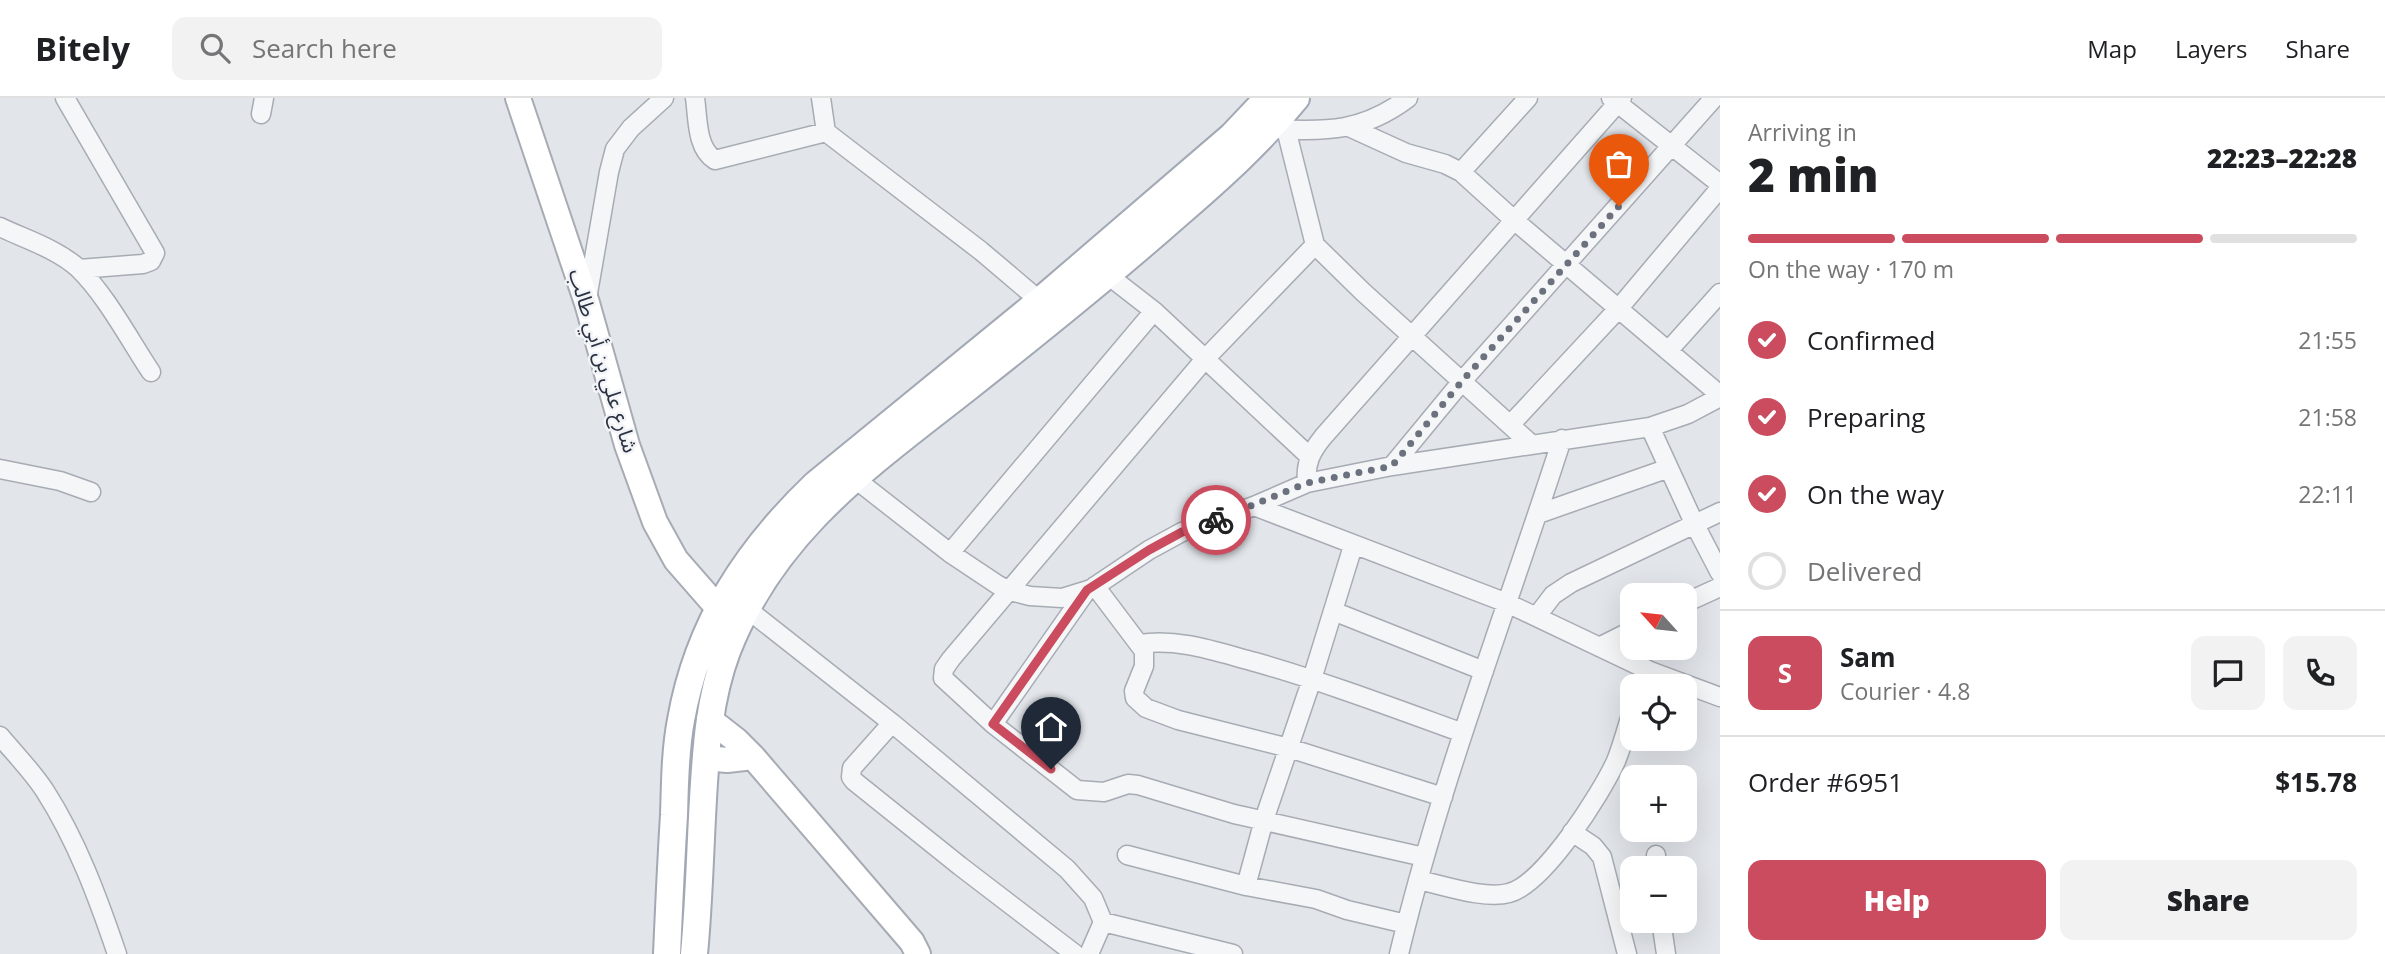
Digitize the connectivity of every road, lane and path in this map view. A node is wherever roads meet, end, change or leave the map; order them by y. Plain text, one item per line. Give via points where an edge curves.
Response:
1 (65, 98) edge
2 (518, 98) edge
3 (664, 98) edge
4 (695, 98) edge
5 (821, 98) edge
6 (1296, 98) edge
7 (1408, 98) edge
8 (1528, 98) edge
9 (1714, 98) edge
10 (1266, 99) edge
11 (1617, 100) edge
12 (1349, 127) junction
13 (1279, 129) junction
14 (826, 132) junction
15 (1671, 147) junction
16 (1461, 172) junction
17 (1720, 186) edge
18 (1514, 220) junction
19 (0, 227) edge
20 (1315, 245) junction
21 (1566, 264) junction
22 (79, 270) junction
23 (1109, 276) junction
24 (1720, 293) edge
25 (1040, 301) junction
26 (587, 303) junction
27 (1619, 308) junction
28 (1154, 311) junction
29 (1414, 335) junction
30 (1668, 351) junction
31 (1205, 359) junction
32 (151, 372) dead end
33 (1463, 380) junction
34 (1720, 396) edge
35 (1511, 424) junction
36 (1650, 427) junction
37 (1562, 439) junction
38 (1531, 444) junction
39 (1309, 456) junction
40 (1392, 466) junction
41 (0, 468) edge
42 (1670, 468) junction
43 (854, 478) junction
44 (1307, 483) junction
45 (91, 492) dead end
46 (1254, 506) junction
47 (1720, 512) edge
48 (1538, 514) junction
49 (1695, 525) junction
50 (1353, 546) junction
51 (950, 553) junction
52 (1720, 573) edge
53 (1720, 587) edge
54 (1091, 588) junction
55 (1010, 591) junction
56 (1698, 597) edge
57 (1507, 603) junction
58 (746, 607) junction
59 (718, 608) junction
60 (1333, 611) junction
61 (1537, 616) junction
62 (1620, 636) edge
63 (1140, 644) junction
64 (1599, 647) junction
65 (1484, 671) junction
66 (1640, 674) edge
67 (1312, 679) junction
68 (1697, 689) edge
69 (1719, 694) edge
70 (709, 719) junction
71 (892, 723) junction
72 (993, 724) junction
73 (1463, 733) junction
74 (1, 740) edge
75 (1620, 745) edge
76 (1289, 748) junction
77 (753, 757) junction
78 (705, 758) junction
79 (1443, 797) junction
80 (1264, 820) junction
81 (1572, 832) junction
82 (1127, 855) dead end
83 (1424, 857) junction
84 (1418, 880) junction
85 (1246, 886) junction
86 (1103, 922) junction
87 (1406, 924) junction
88 (1663, 933) edge
89 (117, 954) edge
90 (667, 954) edge
91 (694, 954) edge
92 (918, 954) edge
93 (1075, 954) edge
94 (1089, 954) edge
95 (1233, 954) edge
96 (1399, 954) edge
97 (1627, 954) edge
98 (1666, 954) edge

1 - 22 street via 155,253 143,264
2 - 26 street, شارع علي بن أبي طالب
3 - 26 street via 615,149
4 - 14 street via 700,137 715,160
5 - 14 street
6 - 13 main road
7 - 12 street via 1375,120
8 - 16 street
9 - 15 street
10 - 25 main road via 1232,136
11 - 15 street
11 - 18 street
12 - 13 street
12 - 16 street
13 - 20 street
13 - 23 main road
14 - 25 street
15 - 17 street
15 - 21 street
16 - 18 street
17 - 27 street
18 - 21 street
18 - 29 street
19 - 22 street
20 - 29 street
20 - 31 street
21 - 27 street
21 - 33 street
22 - 32 street
23 - 28 street
23 - 43 main road
24 - 30 street
25 - 59 main road via 816,484 738,573
26 - 59 street, شارع علي بن أبي طالب via 627,445 655,522 676,560
27 - 30 street
27 - 35 street
28 - 31 street
28 - 51 street
29 - 33 street
29 - 39 street
30 - 34 street
31 - 39 street
31 - 55 street
33 - 35 street
33 - 40 street
34 - 36 street via 1688,414
35 - 38 street
36 - 37 street
36 - 42 street
37 - 38 street
37 - 48 street
38 - 40 street
39 - 44 street
40 - 44 street
41 - 45 street
42 - 48 street
42 - 49 street
43 - 51 street
43 - 58 main road via 803,526
44 - 46 street
46 - 50 street
46 - 54 street via 1182,532
47 - 49 street
48 - 57 street
49 - 52 street
49 - 61 street via 1571,583 1553,595
50 - 57 street
50 - 60 street
51 - 55 street
53 - 56 street
54 - 55 street via 1062,598
54 - 63 street
54 - 72 street
55 - 72 street via 942,674
57 - 61 street
57 - 65 street
58 - 70 main road via 727,652
58 - 71 street
59 - 90 main road via 692,674 681,719
60 - 65 street
60 - 67 street
61 - 64 street
62 - 64 street
63 - 67 street via 1173,641
63 - 76 street via 1145,658 1134,691 1146,708
64 - 66 street
65 - 73 street
67 - 73 street
67 - 76 street
68 - 69 street
70 - 77 street
70 - 78 main road
71 - 86 street via 1067,869 1093,898
71 - 93 street via 852,768 854,781
72 - 80 street via 1077,790 1104,792 1138,785
73 - 79 street
74 - 89 street via 43,789 60,817 94,887
75 - 81 street via 1609,775
76 - 79 street
76 - 80 street
77 - 78 street
77 - 92 street
78 - 91 main road
79 - 83 street
80 - 83 street
80 - 85 street
81 - 84 street via 1543,871 1508,893 1489,895
81 - 97 street via 1602,857
82 - 85 street
83 - 84 street
84 - 87 street
85 - 87 street via 1316,899
86 - 94 street
86 - 95 street
87 - 96 street
88 - 98 street

